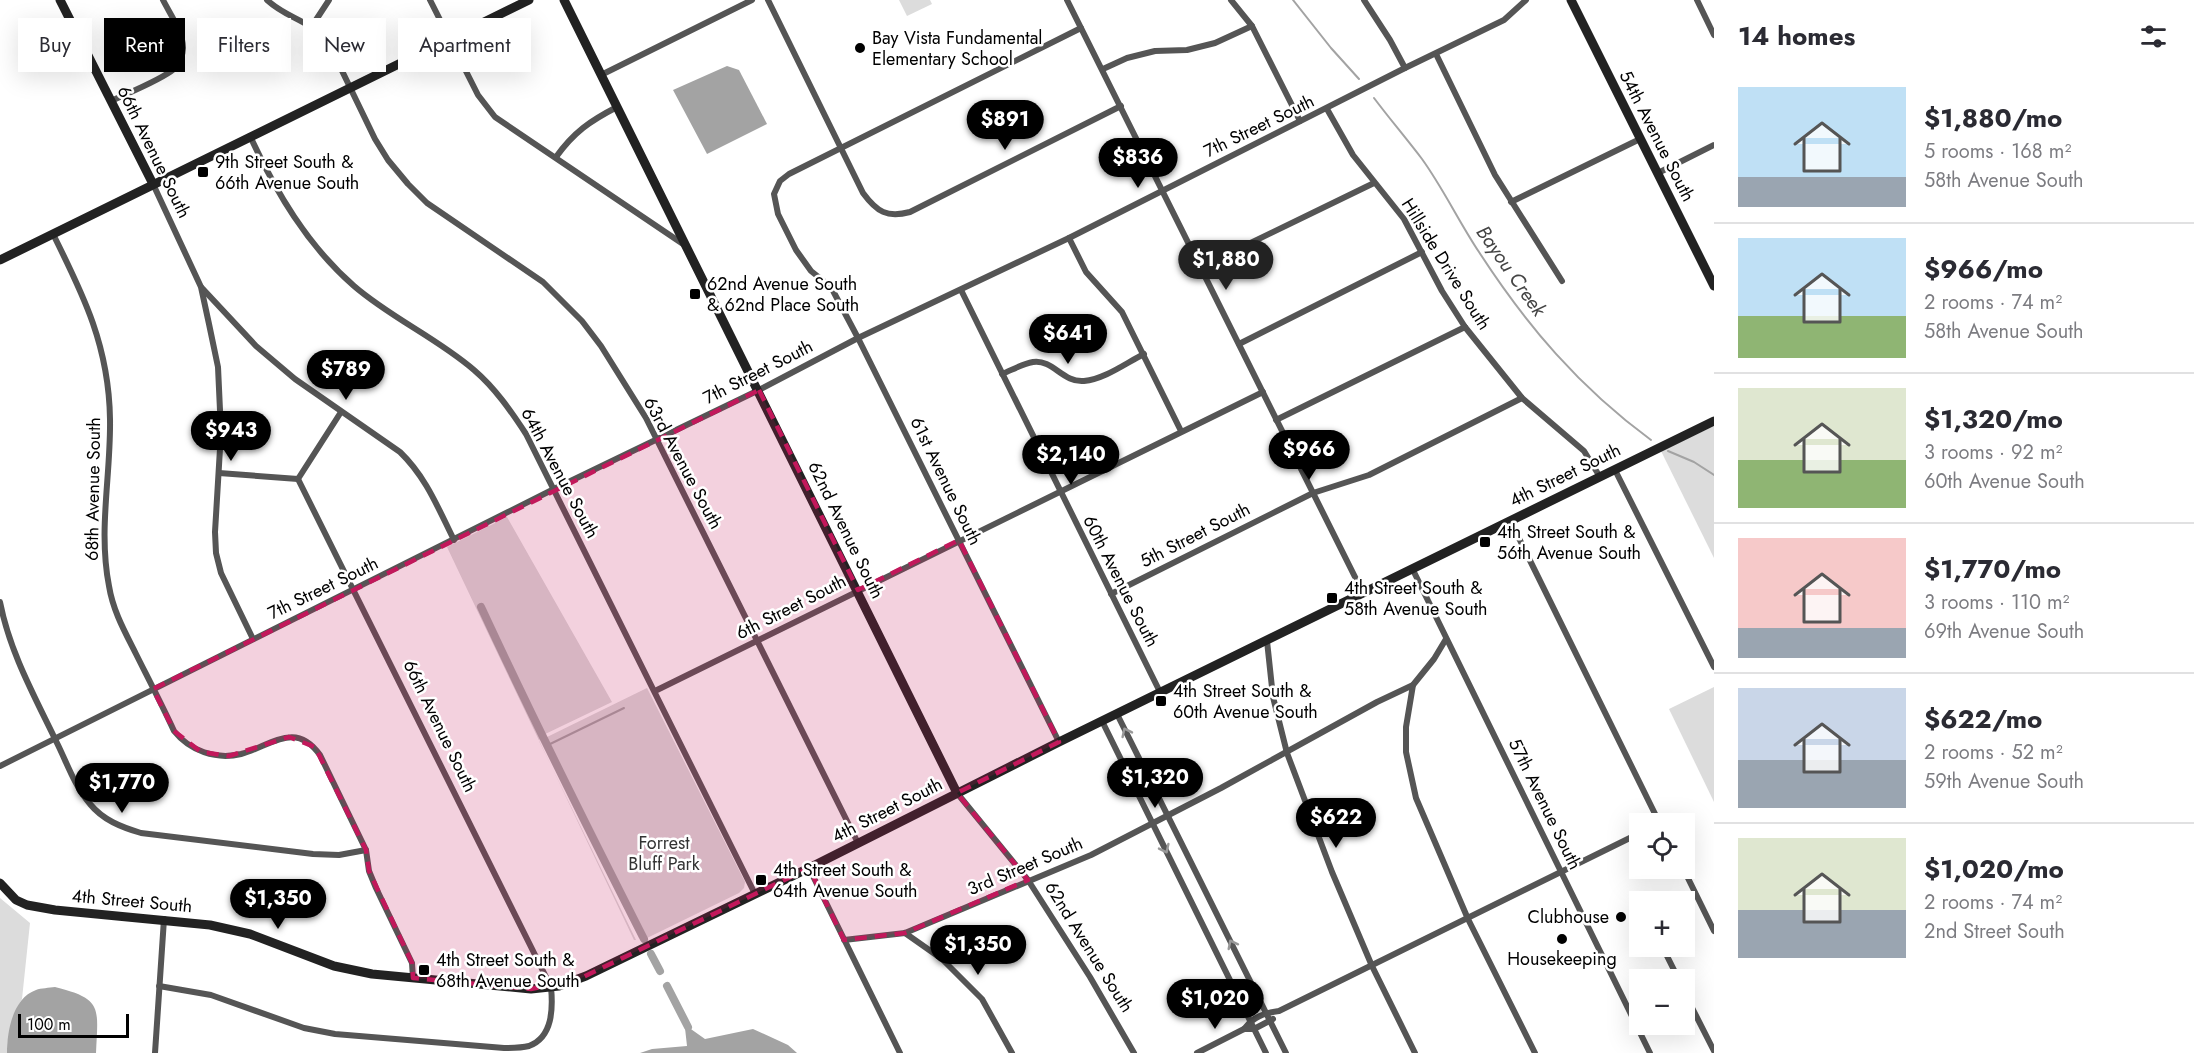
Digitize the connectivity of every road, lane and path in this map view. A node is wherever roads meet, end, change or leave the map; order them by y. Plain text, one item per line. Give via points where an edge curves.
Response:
1 (60, 0) edge
2 (163, 0) edge
3 (267, 0) edge
4 (329, 0) edge
5 (430, 0) edge
6 (530, 0) edge
7 (564, 0) edge
8 (752, 0) edge
9 (768, 0) edge
10 (1067, 0) edge
11 (1231, 0) edge
12 (1364, 0) edge
13 (1526, 0) edge
14 (1571, 0) edge
15 (1697, 0) edge
16 (317, 18) edge
17 (439, 18) edge
18 (492, 18) edge
19 (303, 22) edge
20 (1252, 26) junction
21 (1081, 28) junction
22 (1714, 34) edge
23 (1436, 54) junction
24 (398, 63) edge
25 (1405, 68) junction
26 (1103, 69) junction
27 (342, 72) edge
28 (466, 72) edge
29 (601, 75) junction
30 (349, 87) junction
31 (111, 101) junction
32 (1121, 106) junction
33 (617, 107) junction
34 (1327, 109) junction
35 (1300, 121) junction
36 (250, 136) junction
37 (1640, 139) junction
38 (1714, 145) edge
39 (841, 148) junction
40 (556, 157) junction
41 (1658, 173) junction
42 (1374, 183) junction
43 (153, 184) junction
44 (1163, 190) junction
45 (1511, 202) junction
46 (53, 234) junction
47 (1069, 238) junction
48 (686, 246) junction
49 (1422, 252) junction
50 (0, 260) edge
51 (1201, 267) junction
52 (1562, 281) dead end
53 (1714, 284) edge
54 (201, 287) junction
55 (961, 290) junction
56 (1465, 327) junction
57 (858, 338) junction
58 (1239, 344) junction
59 (1144, 354) junction
60 (1002, 374) junction
61 (759, 390) junction
62 (1263, 392) junction
63 (1522, 398) junction
64 (341, 412) junction
65 (1276, 420) junction
66 (1714, 421) edge
67 (1181, 431) junction
68 (657, 439) junction
69 (1615, 470) junction
70 (219, 473) junction
71 (1600, 477) junction
72 (298, 479) junction
73 (554, 489) junction
74 (1059, 491) junction
75 (1313, 493) junction
76 (1510, 520) junction
77 (454, 540) junction
78 (959, 540) junction
79 (1412, 568) junction
80 (354, 590) junction
81 (858, 590) junction
82 (1363, 593) junction
83 (1111, 594) junction
84 (0, 602) edge
85 (253, 639) junction
86 (1446, 639) junction
87 (757, 640) junction
88 (1267, 641) junction
89 (1714, 667) edge
90 (1413, 685) junction
91 (153, 689) junction
92 (655, 691) junction
93 (1160, 692) junction
94 (1117, 714) junction
95 (1102, 721) junction
96 (55, 739) junction
97 (1059, 742) junction
98 (1287, 753) junction
99 (0, 766) edge
100 (957, 793) junction
101 (1654, 813) edge
102 (1167, 816) junction
103 (1153, 823) junction
104 (1629, 838) edge
105 (858, 843) junction
106 (366, 850) junction
107 (809, 868) junction
108 (1562, 872) junction
109 (1028, 880) junction
110 (0, 883) edge
111 (755, 894) junction
112 (1695, 894) edge
113 (1468, 918) junction
114 (164, 919) junction
115 (1714, 931) edge
116 (905, 933) junction
117 (844, 940) junction
118 (1372, 966) junction
119 (413, 978) junction
120 (159, 986) junction
121 (551, 987) junction
122 (1279, 1011) junction
123 (1266, 1012) junction
124 (1695, 1014) edge
125 (1250, 1021) junction
126 (1270, 1021) junction
127 (1244, 1029) junction
128 (1254, 1029) junction
129 (1714, 1051) edge
130 (155, 1053) edge
131 (900, 1053) edge
132 (1012, 1053) edge
133 (1134, 1053) edge
134 (1197, 1053) edge
135 (1266, 1053) edge
136 (1286, 1053) edge
137 (1415, 1053) edge
138 (1535, 1053) edge
139 (1650, 1053) edge

1 - 31 street, 66th Avenue South
2 - 31 street via 181,37 181,59 166,74
3 - 19 street, 63rd Avenue South via 276,9
4 - 16 street
5 - 17 street
6 - 18 street
7 - 29 street, 62nd Avenue South
8 - 29 street
9 - 39 street
10 - 21 street
11 - 20 street
12 - 25 street
13 - 23 street, 7th Street South via 1504,20
14 - 37 street, 54th Avenue South
15 - 22 street
20 - 26 street via 1215,43 1187,50 1155,51
20 - 35 street
21 - 26 street
21 - 39 street, 61st Avenue South
23 - 25 street, 7th Street South
23 - 45 street
24 - 30 street
25 - 34 street, 7th Street South
26 - 32 street
27 - 30 street, 63rd Avenue South
28 - 40 street via 486,107 507,126
29 - 33 street, 62nd Avenue South
30 - 36 street
30 - 68 street, 63rd Avenue South via 388,160 408,184 427,203 543,282 582,321
31 - 43 street, 66th Avenue South
32 - 39 street via 910,212 880,212 871,204
32 - 44 street
33 - 40 street via 583,126
33 - 48 street, 62nd Avenue South
34 - 35 street, 7th Street South
34 - 42 street, Hillside Drive South
35 - 44 street, 7th Street South
36 - 43 street
36 - 73 street, 64th Avenue South via 272,182 331,265 356,287 475,370 511,411
37 - 41 street, 54th Avenue South
37 - 45 street
38 - 41 street
39 - 57 street, 61st Avenue South via 789,174 774,194 792,243 812,271 831,287
40 - 48 street
41 - 53 street, 54th Avenue South
42 - 49 street, Hillside Drive South via 1404,219
42 - 51 street
43 - 46 street
43 - 54 street, 66th Avenue South
44 - 47 street, 7th Street South
44 - 51 street
45 - 52 street
46 - 50 street
46 - 91 street, 68th Avenue South via 91,312 101,344 110,420 105,562 117,615
47 - 55 street, 7th Street South
47 - 59 street via 1086,272 1122,312
48 - 61 street, 62nd Avenue South
49 - 56 street, Hillside Drive South
49 - 58 street
51 - 58 street
54 - 64 street via 256,346
54 - 70 street via 218,367 222,432
55 - 57 street, 7th Street South
55 - 60 street, 60th Avenue South
56 - 63 street, Hillside Drive South
56 - 65 street
57 - 61 street, 7th Street South
57 - 78 street, 61st Avenue South
58 - 62 street
59 - 60 street via 1096,379 1083,381 1073,381 1049,364 1035,362
59 - 67 street
60 - 74 street, 60th Avenue South
61 - 68 street, 7th Street South
61 - 81 street, 62nd Avenue South
62 - 65 street
62 - 67 street, 6th Street South
63 - 71 street, Hillside Drive South via 1584,451
63 - 75 street, 5th Street South via 1369,475
64 - 72 street
64 - 77 street via 413,464
65 - 75 street
66 - 69 street, 4th Street South
67 - 74 street, 6th Street South
68 - 73 street, 7th Street South
68 - 87 street, 63rd Avenue South
69 - 71 street, 4th Street South
69 - 89 street
70 - 72 street
70 - 85 street via 216,553 221,573
71 - 76 street, 4th Street South
72 - 80 street, 66th Avenue South
73 - 77 street, 7th Street South
73 - 92 street, 64th Avenue South
74 - 78 street, 6th Street South
74 - 83 street, 60th Avenue South
75 - 82 street
75 - 83 street, 5th Street South
76 - 79 street, 4th Street South
76 - 101 street
77 - 80 street, 7th Street South
78 - 81 street, 6th Street South
78 - 97 street, 61st Avenue South
79 - 82 street, 4th Street South
79 - 86 street, 57th Avenue South
80 - 85 street, 7th Street South
80 - 121 street, 66th Avenue South
81 - 87 street, 6th Street South
81 - 100 street, 62nd Avenue South
82 - 88 street, 4th Street South
83 - 93 street, 60th Avenue South
84 - 96 street via 13,650
85 - 91 street, 7th Street South
86 - 90 street, 3rd Street South
86 - 108 street, 57th Avenue South
87 - 92 street, 6th Street South
87 - 105 street, 63rd Avenue South
88 - 93 street, 4th Street South
88 - 98 street via 1273,697
90 - 98 street, 3rd Street South
90 - 113 street via 1406,728 1408,770 1416,798
91 - 96 street, 7th Street South
91 - 106 street, 68th Avenue South via 174,731 201,752 229,756 289,737 315,747
92 - 111 street, 64th Avenue South
93 - 94 street, 4th Street South
94 - 95 street, 4th Street South
102 -> 94 street
95 - 97 street, 4th Street South
95 - 103 street
96 - 99 street, 7th Street South
96 - 106 street via 89,803 122,828 313,854
97 - 100 street, 4th Street South
98 - 102 street, 3rd Street South
98 - 118 street
100 - 105 street, 4th Street South
100 - 109 street, 62nd Avenue South
102 - 103 street, 3rd Street South
123 -> 102 street
103 - 109 street, 3rd Street South via 1091,855
103 -> 125 street
104 - 108 street
105 - 107 street, 4th Street South
106 - 119 street, 68th Avenue South via 369,871 412,963
107 - 111 street, 4th Street South
107 - 117 street
108 - 113 street
108 - 139 street, 57th Avenue South
109 - 116 street, 3rd Street South
109 - 133 street, 62nd Avenue South
110 - 114 street, 4th Street South via 16,900 27,904
111 - 121 street, 4th Street South via 577,980
112 - 115 street
113 - 118 street
113 - 138 street
114 - 119 street, 4th Street South via 249,934 334,966
114 - 120 street
116 - 117 street, 3rd Street South
116 - 132 street via 942,959 976,992
117 - 131 street
118 - 122 street
118 - 137 street
119 - 121 street, 4th Street South via 531,989
120 - 121 street via 211,995 304,1028 335,1034 504,1048 527,1047 544,1033 553,1008
120 - 130 street
122 - 123 street
122 - 126 street
123 - 125 street
123 - 126 street
124 - 129 street
125 - 127 street
125 - 128 street
126 - 128 street
126 - 136 street
127 - 128 street
127 - 134 street
128 - 135 street

